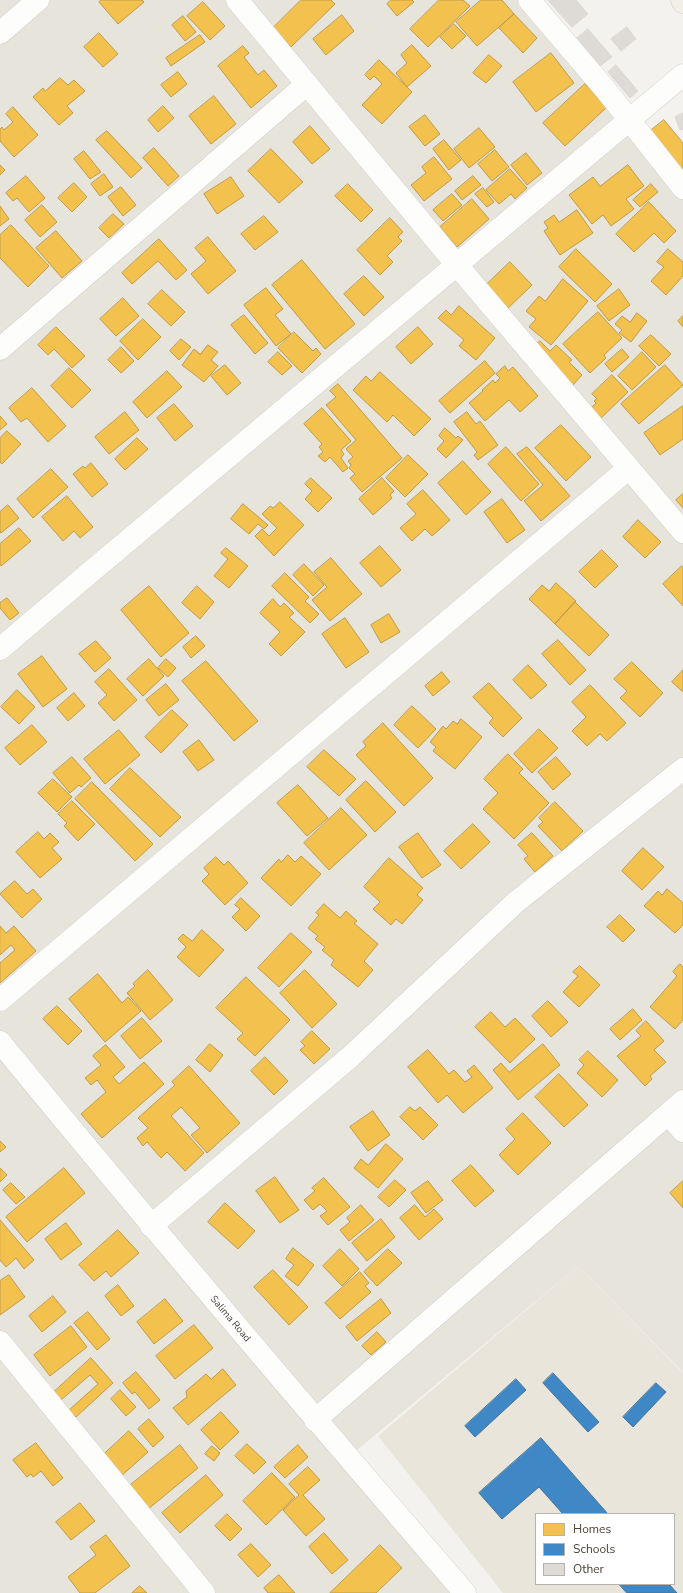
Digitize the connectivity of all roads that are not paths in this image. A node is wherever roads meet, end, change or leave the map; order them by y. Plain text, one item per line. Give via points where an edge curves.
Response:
1 (38, 0) edge
2 (237, 0) edge
3 (529, 0) edge
4 (0, 33) edge
5 (683, 75) edge
6 (307, 84) junction
7 (628, 120) junction
8 (683, 188) edge
9 (456, 264) junction
10 (0, 349) edge
11 (628, 468) junction
12 (683, 532) edge
13 (0, 650) edge
14 (683, 769) edge
15 (0, 1000) edge
16 (0, 1042) edge
17 (676, 1108) edge
18 (683, 1131) edge
19 (151, 1226) junction
20 (0, 1342) edge
21 (315, 1420) junction
22 (204, 1593) edge
23 (465, 1593) edge

1 - 4 street
2 - 6 street
3 - 7 street
5 - 7 street
6 - 9 street
6 - 10 street
7 - 8 street
7 - 9 street
9 - 11 street
9 - 13 street
11 - 12 street
11 - 15 street
14 - 19 street via 516,902 350,1057
16 - 19 street, Salima Road
17 - 18 street
17 - 21 street
19 - 21 street, Salima Road
20 - 22 street
21 - 23 street, Salima Road

